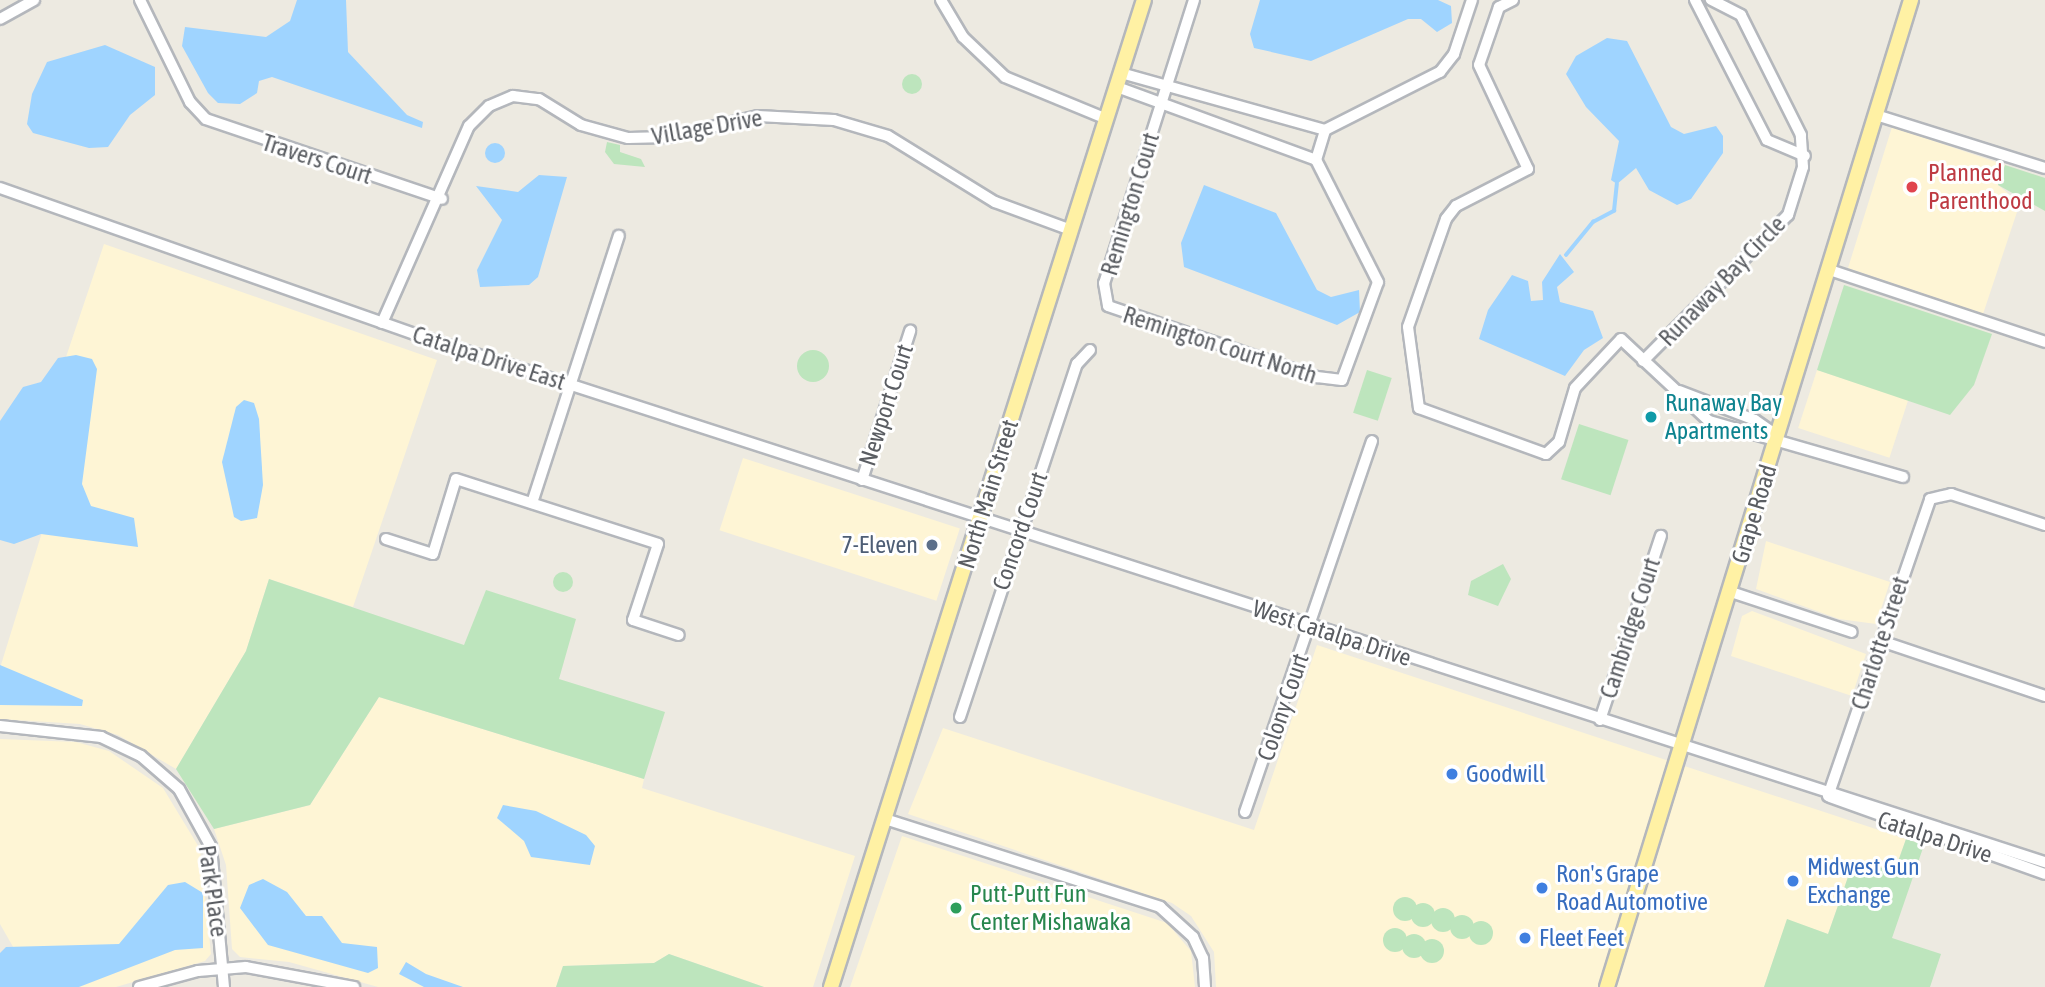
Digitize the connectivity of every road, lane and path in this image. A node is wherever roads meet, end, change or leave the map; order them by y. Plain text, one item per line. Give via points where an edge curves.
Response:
1 (34, 0) edge
2 (140, 0) edge
3 (941, 0) edge
4 (1144, 0) edge
5 (1194, 0) edge
6 (1472, 0) edge
7 (1513, 0) edge
8 (1695, 0) edge
9 (1711, 0) edge
10 (1911, 0) edge
11 (0, 19) edge
12 (1119, 80) junction
13 (1166, 88) junction
14 (1162, 102) junction
15 (1876, 115) junction
16 (1107, 119) junction
17 (1325, 130) junction
18 (1805, 156) junction
19 (1316, 160) junction
20 (2045, 168) edge
21 (0, 188) edge
22 (442, 199) junction
23 (1071, 230) junction
24 (619, 236) dead end
25 (1830, 270) junction
26 (1108, 306) joint
27 (382, 323) junction
28 (910, 331) dead end
29 (2045, 342) edge
30 (1090, 350) dead end
31 (1643, 361) junction
32 (570, 385) junction
33 (1778, 436) junction
34 (1372, 441) dead end
35 (1903, 477) dead end
36 (862, 480) junction
37 (532, 503) junction
38 (981, 519) junction
39 (2045, 525) edge
40 (1021, 532) junction
41 (1661, 536) dead end
42 (386, 539) dead end
43 (1731, 592) junction
44 (1310, 627) junction
45 (1852, 632) dead end
46 (678, 635) dead end
47 (1881, 641) junction
48 (2045, 696) edge
49 (960, 718) dead end
50 (1600, 720) junction
51 (0, 726) edge
52 (1683, 748) junction
53 (1828, 796) junction
54 (1245, 813) dead end
55 (885, 819) junction
56 (2045, 862) edge
57 (2045, 874) edge
58 (223, 968) junction
59 (139, 987) edge
60 (224, 987) edge
61 (355, 987) edge
62 (831, 987) edge
63 (1205, 987) edge
64 (1607, 987) edge

1 - 11 street
2 - 22 street, Travers Court via 195,111 218,126
3 - 16 street via 963,37 1005,77 1041,97
4 - 12 main road, North Main Street
5 - 13 street, Remington Court
6 - 17 street via 1454,54 1440,72
7 - 31 street, Runaway Bay Circle via 1499,7 1479,65 1528,169 1456,206 1446,219 1408,327 1419,408 1546,454 1559,442 1575,388 1594,363 1622,339
8 - 18 street via 1767,140
9 - 18 street via 1741,15 1801,135
10 - 15 main road, Grape Road
12 - 13 street
12 - 14 street, Remington Court
12 - 16 main road, North Main Street
13 - 14 street, Remington Court
13 - 17 street
14 - 19 street
14 - 26 street, Remington Court via 1104,283
15 - 20 street
15 - 25 main road, Grape Road
16 - 23 main road, North Main Street
17 - 19 street
18 - 31 street, Runaway Bay Circle via 1788,215
19 - 26 street, Remington Court North via 1378,282 1342,380 1317,377
21 - 27 street, Catalpa Drive East
22 - 23 street, Village Drive via 478,115 499,100 527,96 594,130 628,138 668,137 758,116 834,120 888,136 995,202
22 - 27 street, Village Drive via 407,257
23 - 38 main road, North Main Street
24 - 32 street
25 - 29 street
25 - 33 main road, Grape Road
27 - 32 street, Catalpa Drive East
28 - 36 street, Newport Court
30 - 40 street, Concord Court via 1077,364
31 - 33 street, Runaway Bay Circle via 1666,384 1755,420
32 - 36 street, Catalpa Drive East
32 - 37 street
33 - 35 street, Runaway Bay Circle
33 - 43 main road, Grape Road
34 - 44 street, Colony Court
36 - 38 street, Catalpa Drive East
37 - 42 street via 456,478 433,554
37 - 46 street via 658,544 633,620
38 - 40 street, West Catalpa Drive
38 - 55 main road, North Main Street
39 - 47 street, Charlotte Street via 1937,494 1923,511
40 - 44 street, West Catalpa Drive
40 - 49 street, Concord Court
41 - 50 street, Cambridge Court
43 - 45 street
43 - 52 main road, Grape Road
44 - 50 street, West Catalpa Drive
44 - 54 street, Colony Court
47 - 48 street
47 - 53 street, Charlotte Street
50 - 52 street, West Catalpa Drive
51 - 58 street, Park Place via 101,737 141,756 179,789 211,846
52 - 53 street, Catalpa Drive
52 - 64 main road, Grape Road
53 - 56 street, Catalpa Drive
53 - 57 street, Catalpa Drive via 1848,809
55 - 62 main road, North Main Street
55 - 63 street via 1160,907 1193,937 1203,958
58 - 59 street
58 - 60 street, Park Place
58 - 61 street via 293,971

